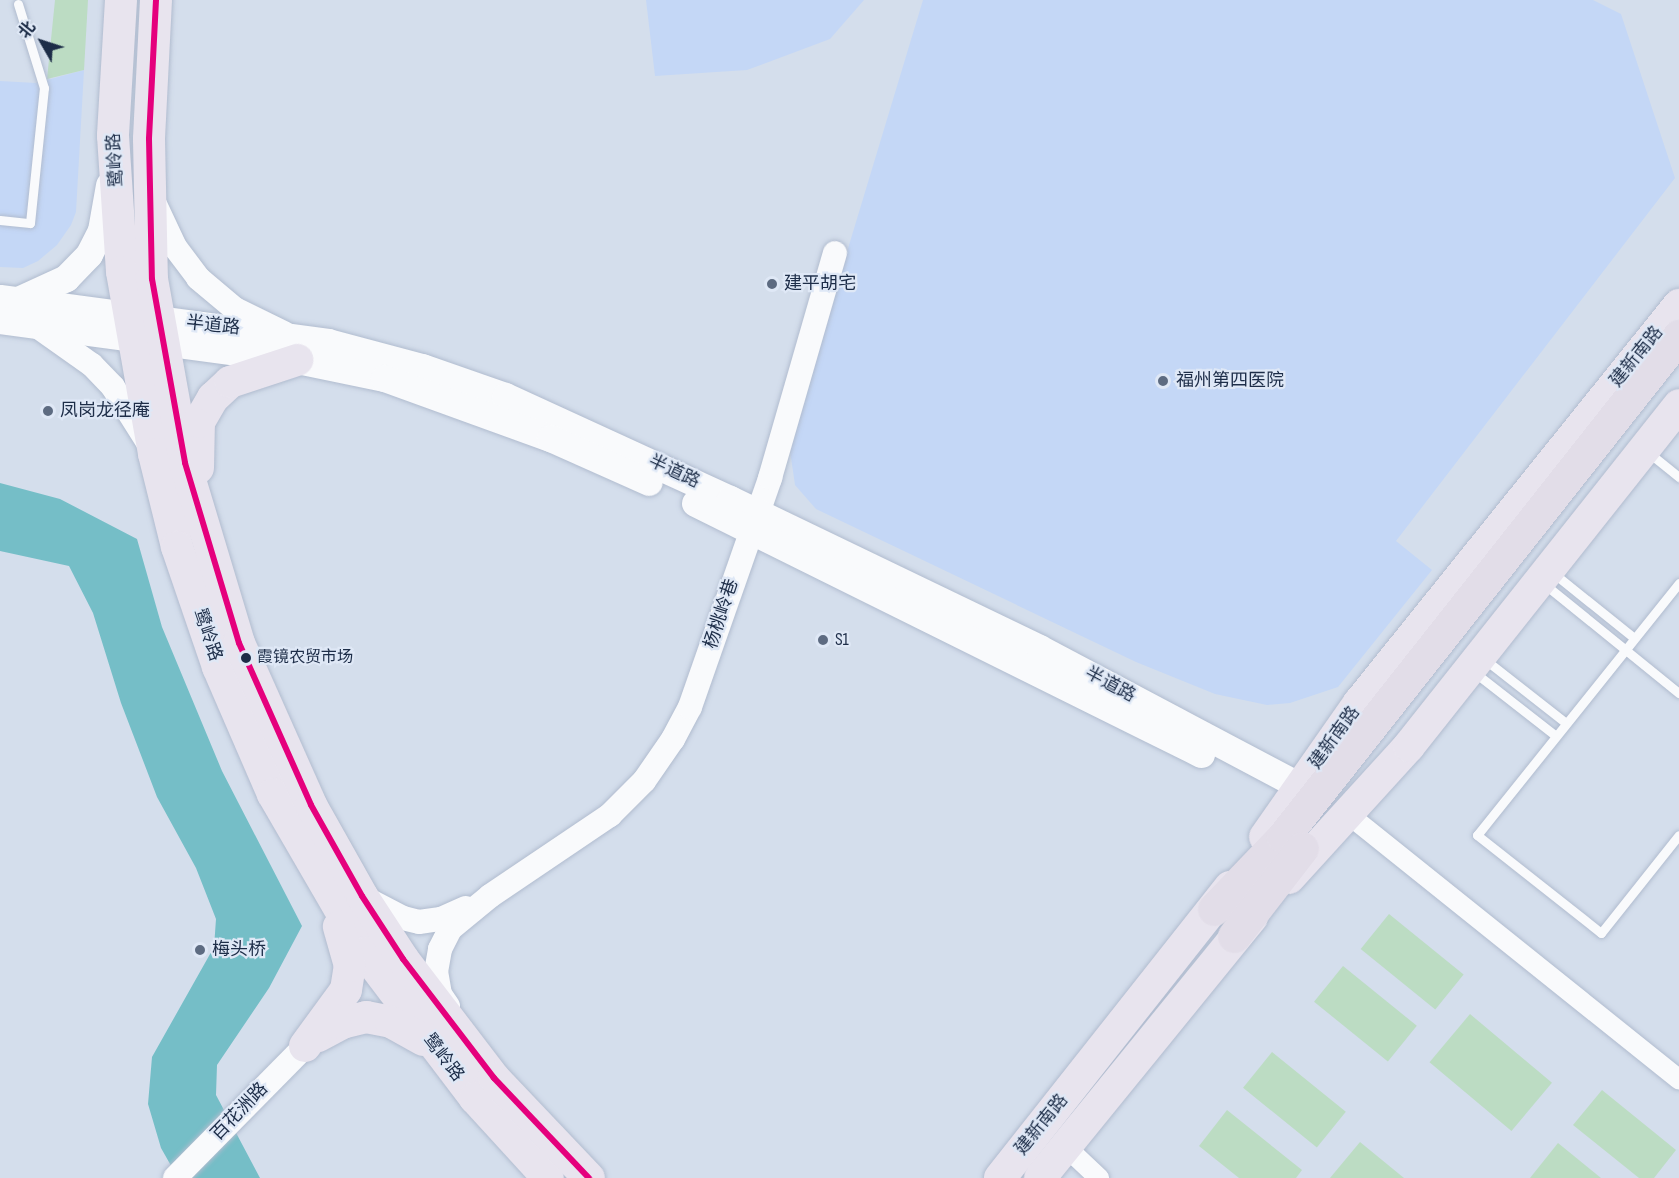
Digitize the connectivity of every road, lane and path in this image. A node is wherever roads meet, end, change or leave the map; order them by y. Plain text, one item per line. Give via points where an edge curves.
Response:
1 (121, 0) edge
2 (156, 0) edge
3 (18, 4) dead end
4 (113, 136) junction
5 (150, 194) junction
6 (0, 220) edge
7 (835, 253) dead end
8 (1679, 305) edge
9 (6, 306) edge
10 (34, 324) junction
11 (146, 328) junction
12 (1679, 336) edge
13 (294, 348) junction
14 (1679, 370) edge
15 (1679, 405) edge
16 (1644, 448) junction
17 (154, 454) junction
18 (1679, 477) edge
19 (198, 516) junction
20 (755, 521) junction
21 (1544, 575) junction
22 (1679, 583) edge
23 (1634, 638) junction
24 (1625, 649) junction
25 (1475, 662) junction
26 (1679, 693) edge
27 (1566, 723) junction
28 (1556, 736) junction
29 (1296, 793) junction
30 (1349, 815) junction
31 (1679, 835) edge
32 (319, 879) junction
33 (362, 896) junction
34 (490, 896) junction
35 (1215, 909) junction
36 (1234, 936) junction
37 (305, 1046) junction
38 (434, 1047) junction
39 (495, 1078) junction
40 (1679, 1079) edge
41 (1065, 1146) junction
42 (175, 1178) edge
43 (548, 1178) edge
44 (589, 1178) edge
45 (1000, 1178) edge
46 (1040, 1178) edge
47 (1099, 1178) edge

1 - 4 main road, 鹭岭路
2 - 5 main road, 鹭岭路
3 - 6 lane via 44,88 30,223
4 - 9 main road via 105,213 89,254 66,278
4 - 11 main road, 鹭岭路 via 122,272
5 - 11 main road, 鹭岭路 via 152,279
5 - 13 street via 176,247 198,278 235,309
7 - 20 street, 杨桃岭巷
8 - 29 main road, 建新南路 via 1359,704
9 - 10 main road, 半道路
9 - 11 main road, 半道路
10 - 11 main road, 半道路
10 - 17 street via 92,366 113,387
11 - 13 main road, 半道路
11 - 17 main road, 鹭岭路
11 - 19 main road, 鹭岭路
12 - 35 highway via 1283,837
13 - 19 main road via 230,382 213,398 199,422
13 - 20 main road, 半道路 via 506,421
14 - 36 highway
15 - 16 main road, 建新南路
16 - 18 lane
16 - 21 main road, 建新南路
17 - 32 main road, 鹭岭路 via 177,547 219,667 273,794
19 - 33 main road, 鹭岭路 via 256,684 291,765
20 - 29 main road, 半道路 via 1039,648
20 - 34 street, 杨桃岭巷 via 690,706 659,761 610,815
21 - 23 lane
21 - 24 lane
21 - 25 main road, 建新南路
22 - 23 lane
23 - 24 lane
24 - 26 lane
24 - 27 lane
25 - 27 lane
25 - 28 lane
25 - 30 main road, 建新南路
27 - 28 lane
28 - 31 lane via 1477,835 1601,933
29 - 35 main road, 建新南路
30 - 36 main road, 建新南路
30 - 40 street
32 - 37 main road via 319,894 346,942 350,976 336,1008
32 - 38 main road, 鹭岭路 via 365,953
33 - 34 street via 403,918 419,922 441,919
33 - 39 main road, 鹭岭路 via 403,959
34 - 39 street via 444,937 436,972 440,994
35 - 45 main road, 建新南路
36 - 41 main road, 建新南路
37 - 38 main road via 334,1026 366,1017 391,1022
37 - 42 street, 百花洲路
38 - 43 main road, 鹭岭路 via 493,1120
39 - 44 main road, 鹭岭路
41 - 46 main road, 建新南路
41 - 47 street

